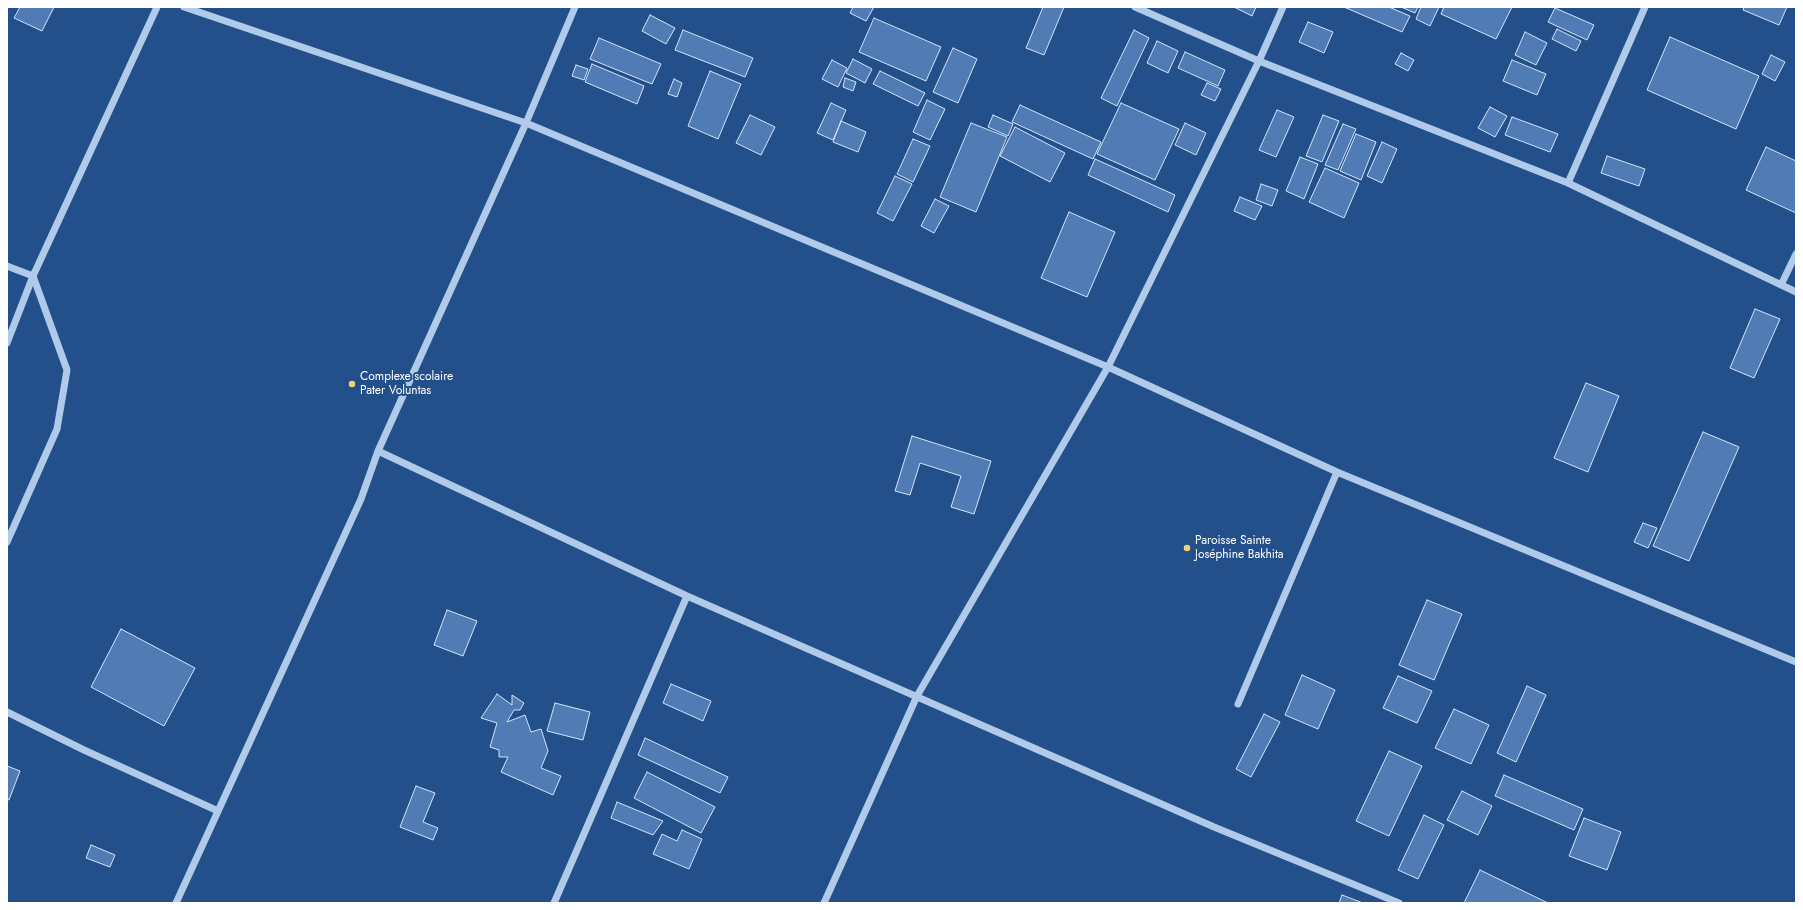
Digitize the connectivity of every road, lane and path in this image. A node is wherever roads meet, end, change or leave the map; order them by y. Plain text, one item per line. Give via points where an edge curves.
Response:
1 (157, 7) edge
2 (184, 7) edge
3 (575, 7) edge
4 (1135, 7) edge
5 (1283, 7) edge
6 (1645, 7) edge
7 (1259, 61) junction
8 (526, 123) junction
9 (1568, 183) junction
10 (1796, 254) edge
11 (7, 266) edge
12 (33, 276) junction
13 (1781, 286) junction
14 (1796, 292) edge
15 (7, 342) edge
16 (1108, 367) junction
17 (378, 451) junction
18 (1337, 472) junction
19 (7, 542) edge
20 (687, 596) junction
21 (1796, 662) edge
22 (917, 696) junction
23 (1238, 704) dead end
24 (7, 712) edge
25 (218, 811) junction
26 (176, 903) edge
27 (554, 903) edge
28 (824, 903) edge
29 (1399, 903) edge

1 - 12 street
2 - 8 street
3 - 8 street
4 - 7 street
5 - 7 street
6 - 9 street
7 - 9 street
7 - 16 street
8 - 16 street
8 - 17 street
9 - 13 street
10 - 13 street
11 - 12 street
12 - 15 street
12 - 19 street via 67,370 57,429
13 - 14 street
16 - 18 street
16 - 22 street
17 - 20 street
17 - 25 street via 361,499
18 - 21 street
18 - 23 street
20 - 22 street
20 - 27 street
22 - 28 street
22 - 29 street via 1214,827
24 - 25 street
25 - 26 street

